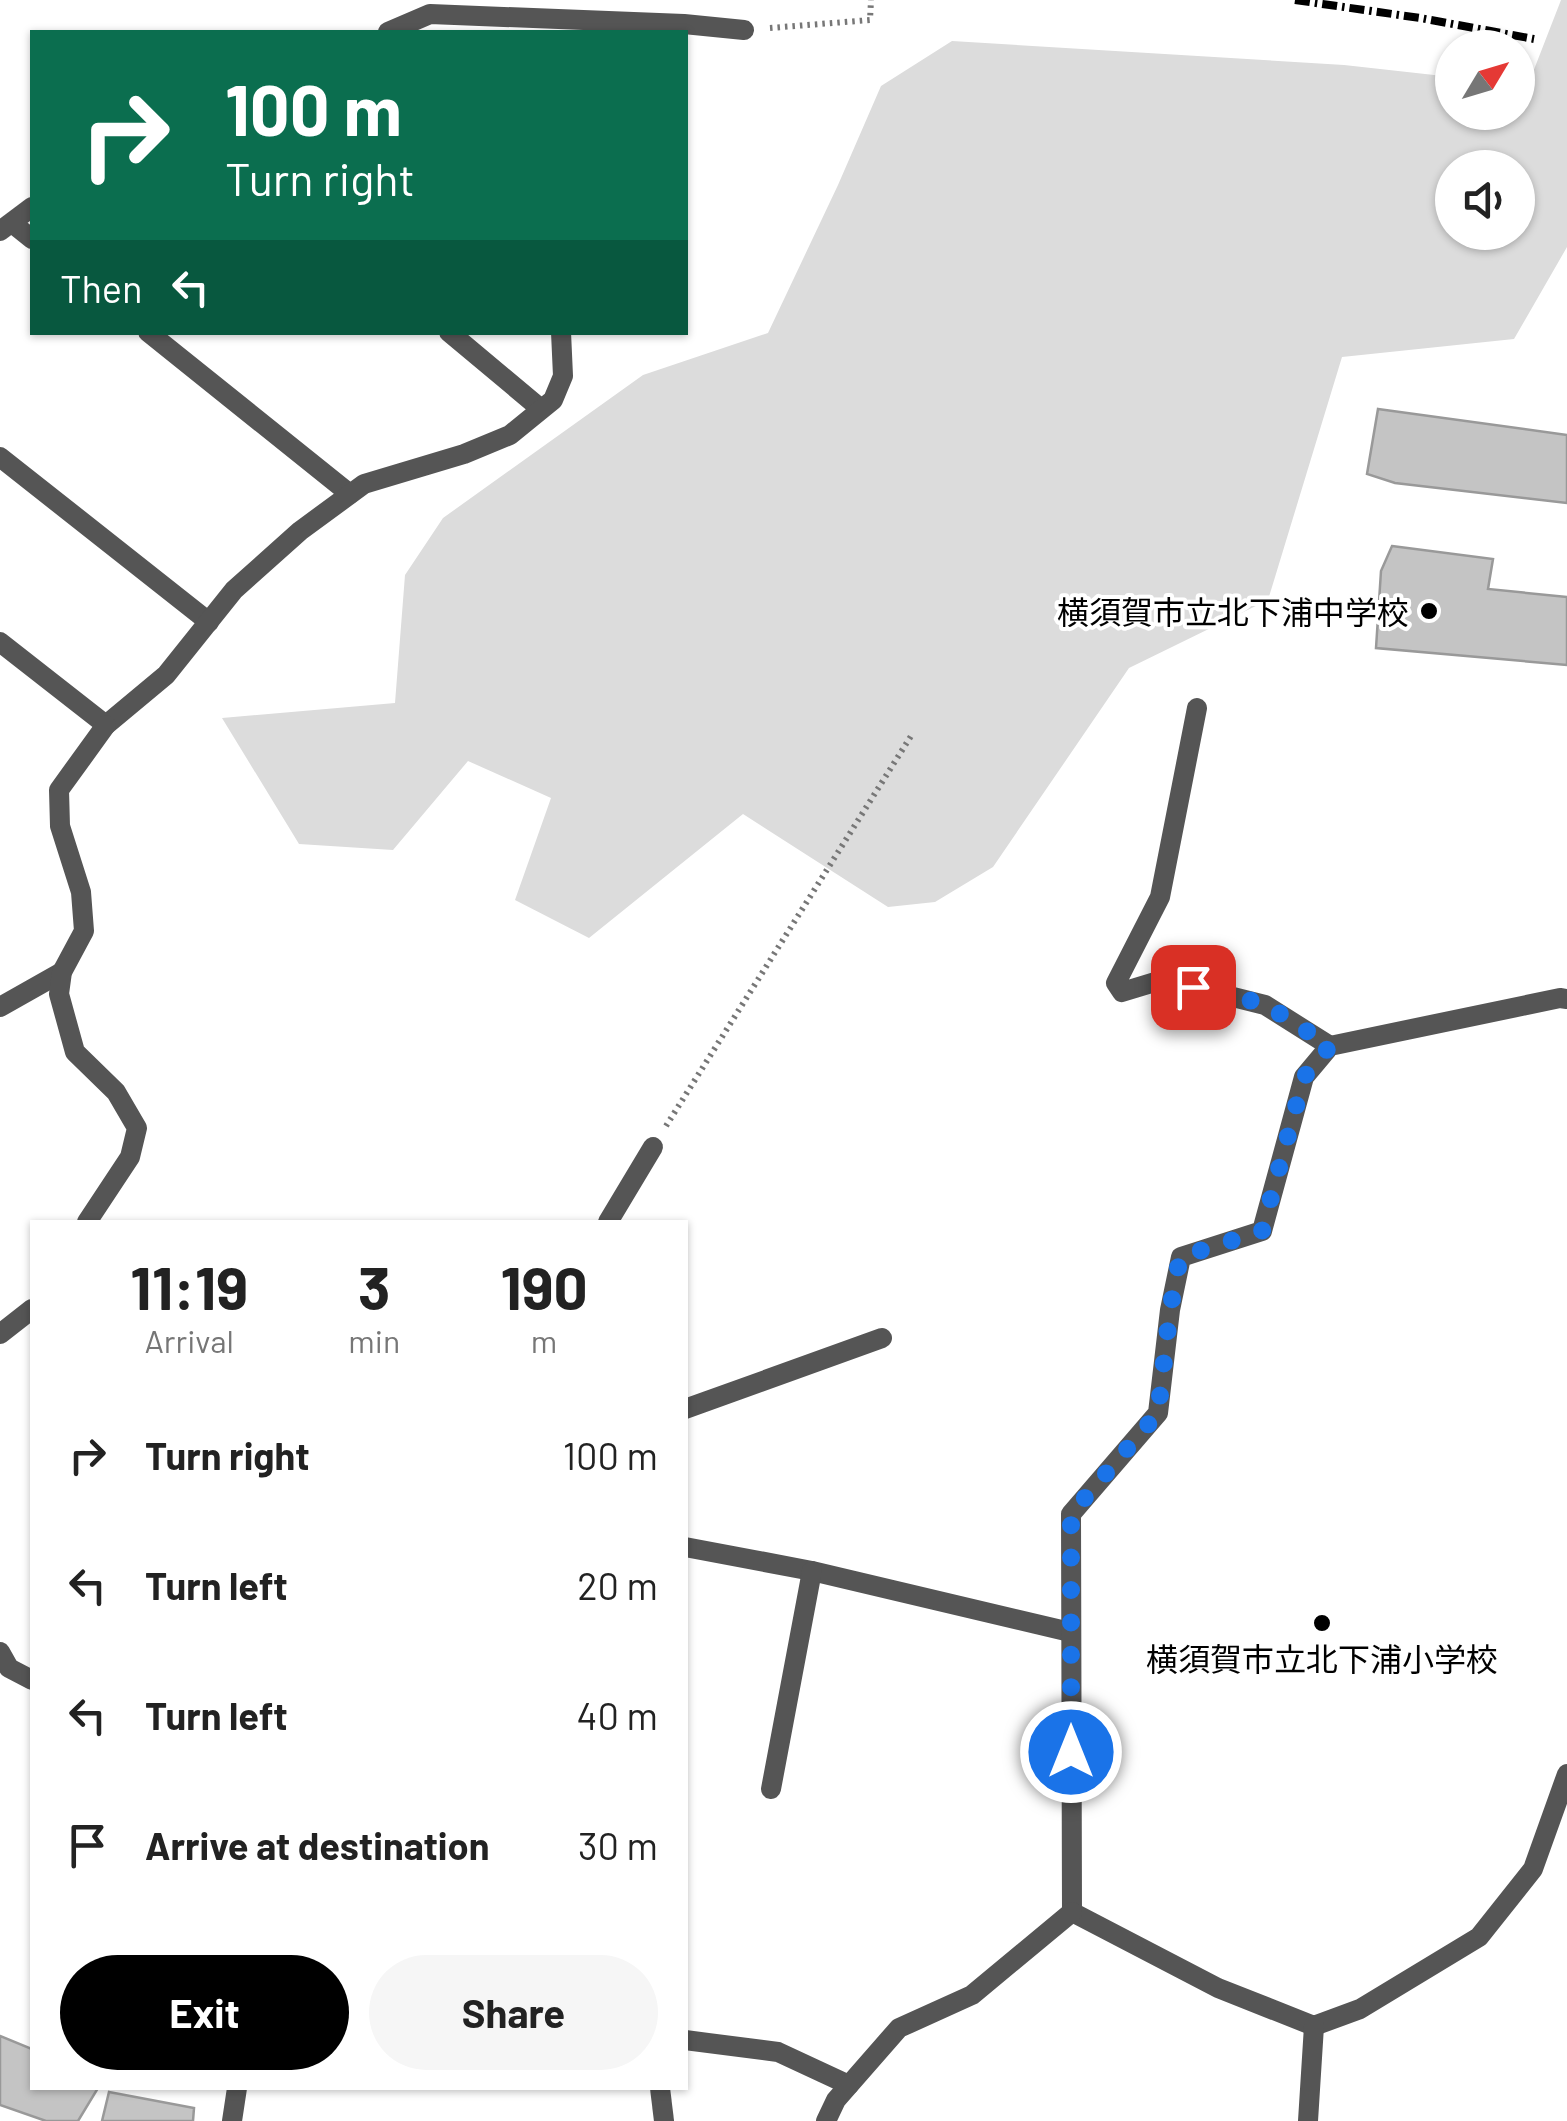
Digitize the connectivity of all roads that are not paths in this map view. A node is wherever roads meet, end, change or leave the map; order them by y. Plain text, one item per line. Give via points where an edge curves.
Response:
1 (548, 25) edge
2 (393, 30) edge
3 (744, 30) road end
4 (30, 209) edge
5 (6, 227) edge
6 (30, 239) edge
7 (152, 335) edge
8 (453, 335) edge
9 (562, 335) edge
10 (542, 409) junction
11 (0, 457) edge
12 (350, 494) junction
13 (209, 622) junction
14 (0, 642) edge
15 (1197, 708) dead end
16 (106, 726) junction
17 (62, 972) junction
18 (1567, 999) edge
19 (0, 1007) edge
20 (1330, 1046) junction
21 (651, 1149) road end
22 (88, 1220) edge
23 (609, 1220) edge
24 (30, 1311) edge
25 (0, 1334) edge
26 (882, 1338) dead end
27 (688, 1408) edge
28 (688, 1548) edge
29 (812, 1571) junction
30 (1070, 1632) junction
31 (0, 1652) edge
32 (30, 1679) edge
33 (1567, 1774) edge
34 (771, 1789) dead end
35 (1072, 1912) junction
36 (1314, 2026) junction
37 (688, 2040) edge
38 (848, 2085) junction
39 (236, 2090) edge
40 (660, 2090) edge
41 (232, 2121) edge
42 (664, 2121) edge
43 (826, 2121) edge
44 (1308, 2121) edge

1 - 2 street via 430,14
1 - 3 street
4 - 5 street
5 - 6 street
7 - 12 street
8 - 10 street
9 - 10 street via 563,376
10 - 12 street via 510,435
11 - 13 street
12 - 13 street via 300,530
13 - 16 street via 166,675
14 - 16 street
15 - 20 street via 1160,897 1116,982 1122,992 1155,982 1265,1004
16 - 17 street via 58,790 84,932
17 - 19 street
17 - 22 street via 59,994 75,1052 116,1092 137,1128 130,1157
18 - 20 street
20 - 30 street via 1304,1077 1262,1231 1180,1257 1158,1413 1071,1514
21 - 23 street
24 - 25 street
26 - 27 street
28 - 29 street
29 - 30 street
29 - 34 street
30 - 35 street
31 - 32 street via 9,1668
33 - 36 street via 1533,1869 1479,1938 1360,2008
35 - 36 street via 1218,1988
35 - 38 street via 972,1995 899,2028
36 - 44 street
37 - 38 street via 778,2052
38 - 43 street
39 - 41 street
40 - 42 street

